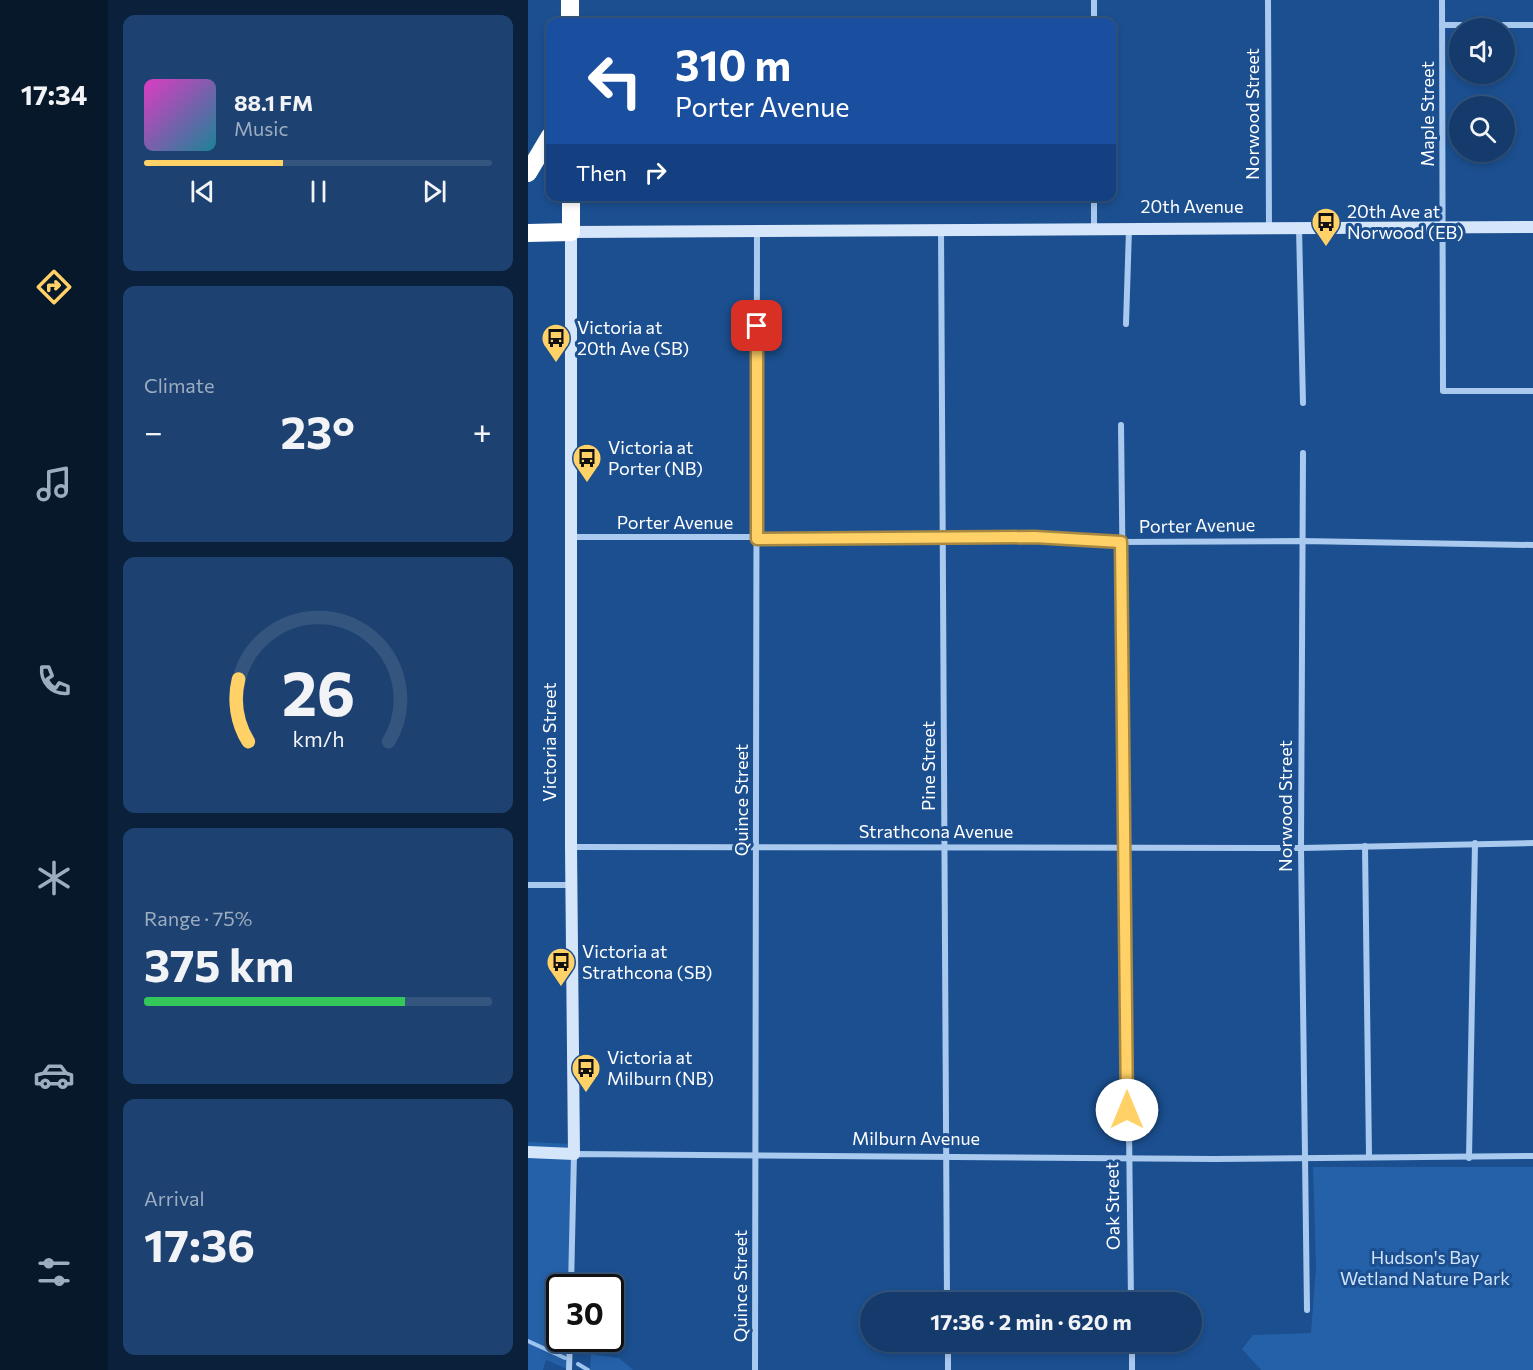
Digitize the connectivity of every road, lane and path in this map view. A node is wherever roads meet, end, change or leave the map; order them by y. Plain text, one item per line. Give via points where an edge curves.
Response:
1 (570, 0) edge
2 (1094, 0) edge
3 (1268, 0) edge
4 (1442, 0) edge
5 (570, 18) edge
6 (1094, 18) edge
7 (1533, 24) edge
8 (1442, 26) junction
9 (546, 143) edge
10 (528, 173) edge
11 (571, 201) edge
12 (1094, 201) edge
13 (1533, 227) edge
14 (1269, 228) junction
15 (1299, 228) junction
16 (1444, 228) junction
17 (1094, 229) junction
18 (1129, 229) junction
19 (941, 230) junction
20 (757, 231) junction
21 (571, 232) junction
22 (528, 233) edge
23 (1126, 324) dead end
24 (1533, 391) edge
25 (1303, 403) dead end
26 (1121, 425) dead end
27 (1303, 453) dead end
28 (573, 537) junction
29 (757, 539) junction
30 (942, 539) junction
31 (1302, 541) junction
32 (1121, 542) junction
33 (1533, 545) edge
34 (1475, 843) junction
35 (1533, 843) edge
36 (1365, 846) junction
37 (571, 847) junction
38 (757, 847) junction
39 (945, 848) junction
40 (1300, 848) junction
41 (1125, 849) junction
42 (528, 885) edge
43 (572, 885) junction
44 (528, 1152) edge
45 (574, 1154) junction
46 (1533, 1156) edge
47 (757, 1157) junction
48 (946, 1157) junction
49 (1369, 1157) junction
50 (1127, 1158) junction
51 (1469, 1158) junction
52 (1304, 1159) junction
53 (571, 1274) edge
54 (947, 1292) edge
55 (1131, 1292) edge
56 (1307, 1310) dead end
57 (570, 1352) edge
58 (948, 1352) edge
59 (1132, 1352) edge
60 (569, 1370) edge
61 (756, 1370) edge
62 (948, 1370) edge
63 (1132, 1370) edge

1 - 5 highway
2 - 6 street
3 - 14 street, Norwood Street
4 - 8 street, Maple Street
7 - 8 street
8 - 16 street, Maple Street
9 - 10 highway
11 - 21 highway, Victoria Street
12 - 17 street
13 - 16 street, 20th Avenue
14 - 15 street, 20th Avenue
14 - 18 street, 20th Avenue
15 - 16 street, 20th Avenue
15 - 25 street
16 - 24 street, Maple Street via 1443,391
17 - 18 street, 20th Avenue
17 - 19 street, 20th Avenue
18 - 23 street
19 - 20 street, 20th Avenue
19 - 30 street, Pine Street
20 - 21 street, 20th Avenue
20 - 29 street, Quince Street
21 - 22 highway, 20th Avenue
21 - 28 street, Victoria Street
26 - 32 street, Oak Street
27 - 31 street, Norwood Street
28 - 29 street, Porter Avenue
28 - 37 street, Victoria Street
29 - 30 street, Porter Avenue
29 - 38 street, Quince Street
30 - 32 street, Porter Avenue via 1034,537
30 - 39 street, Pine Street
31 - 32 street, Porter Avenue
31 - 33 street, Porter Avenue
31 - 40 street, Norwood Street
32 - 41 street, Oak Street
34 - 35 street, Strathcona Avenue
34 - 36 street, Strathcona Avenue
34 - 51 street
36 - 40 street, Strathcona Avenue
36 - 49 street
37 - 38 street, Strathcona Avenue
37 - 43 street, Victoria Street
38 - 39 street, Strathcona Avenue
38 - 47 street, Quince Street
39 - 41 street, Strathcona Avenue
39 - 48 street, Pine Street
40 - 41 street, Strathcona Avenue
40 - 52 street, Norwood Street
41 - 50 street, Oak Street
42 - 43 street
43 - 45 street, Victoria Street
44 - 45 street, Milburn Avenue
45 - 47 street, Milburn Avenue
45 - 53 street, Victoria Street
46 - 51 street
47 - 48 street, Milburn Avenue
47 - 61 street, Quince Street
48 - 50 street, Milburn Avenue
48 - 54 street, Pine Street
49 - 51 street
49 - 52 street
50 - 52 street, Milburn Avenue
50 - 55 street, Oak Street
52 - 56 street, Norwood Street
57 - 60 street
58 - 62 street
59 - 63 street

